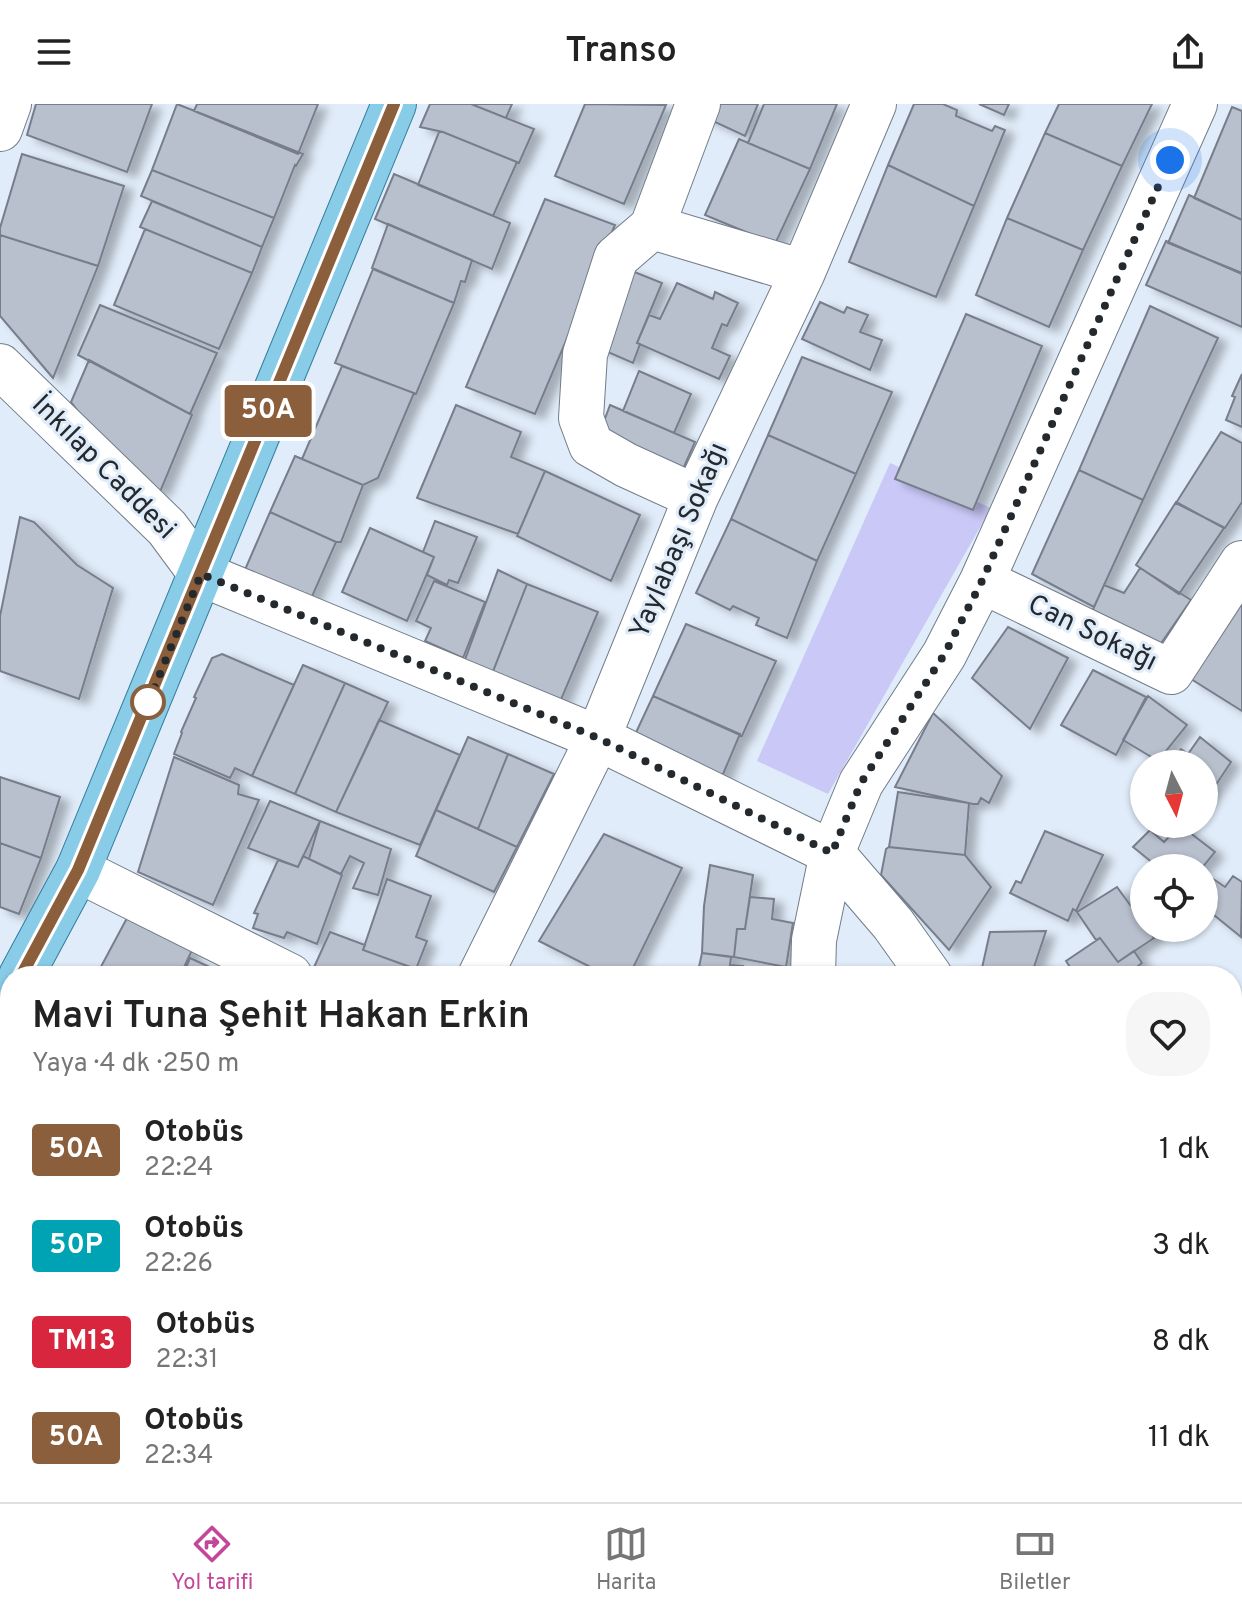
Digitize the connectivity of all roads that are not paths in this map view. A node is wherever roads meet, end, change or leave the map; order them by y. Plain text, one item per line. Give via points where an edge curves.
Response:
1 (9, 104) edge
2 (394, 104) edge
3 (698, 104) edge
4 (874, 104) edge
5 (1195, 104) edge
6 (0, 129) edge
7 (652, 227) junction
8 (803, 272) junction
9 (0, 366) edge
10 (696, 497) junction
11 (1242, 563) edge
12 (201, 574) junction
13 (982, 581) junction
14 (598, 738) junction
15 (832, 853) junction
16 (78, 870) junction
17 (26, 966) edge
18 (270, 966) edge
19 (485, 966) edge
20 (813, 966) edge
21 (923, 966) edge

1 - 6 street
2 - 12 main road
3 - 7 street
4 - 8 street, Yaylabaşı Sokağı
5 - 13 street
7 - 8 street
7 - 10 street via 616,258 585,354 581,418 591,445
8 - 10 street, Yaylabaşı Sokağı
9 - 12 street, İnkılap Caddesi via 167,528
10 - 14 street, Yaylabaşı Sokağı
11 - 13 street, Can Sokağı via 1171,672
12 - 14 street
12 - 16 main road
13 - 15 street via 944,655 861,783
14 - 15 street
14 - 19 street, Yaylabaşı Sokağı
15 - 20 street
15 - 21 street
16 - 17 main road
16 - 18 street

